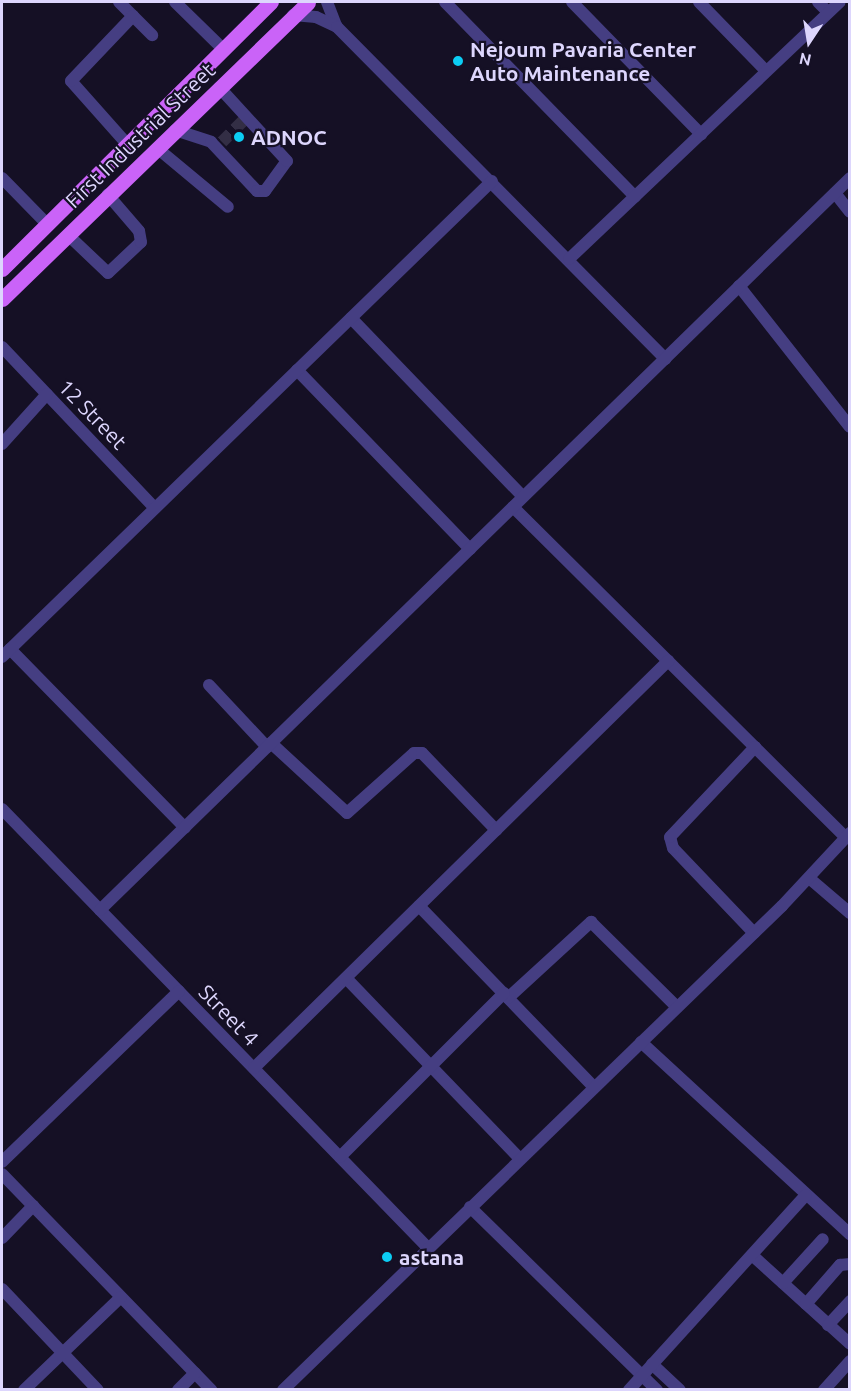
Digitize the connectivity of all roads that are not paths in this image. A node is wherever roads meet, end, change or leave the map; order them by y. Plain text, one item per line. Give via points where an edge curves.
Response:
1 (118, 2) edge
2 (175, 2) edge
3 (271, 2) edge
4 (308, 2) edge
5 (327, 2) edge
6 (445, 2) edge
7 (572, 2) edge
8 (699, 2) edge
9 (818, 2) edge
10 (840, 2) edge
11 (828, 12) junction
12 (293, 15) junction
13 (133, 16) junction
14 (337, 27) junction
15 (152, 34) dead end
16 (223, 49) junction
17 (766, 71) junction
18 (219, 87) junction
19 (176, 130) junction
20 (701, 134) junction
21 (127, 144) junction
22 (158, 148) junction
23 (2, 178) edge
24 (849, 178) edge
25 (492, 181) junction
26 (835, 193) junction
27 (108, 195) junction
28 (635, 197) junction
29 (228, 207) dead end
30 (849, 212) edge
31 (47, 224) junction
32 (68, 236) junction
33 (569, 259) junction
34 (2, 268) edge
35 (739, 286) junction
36 (2, 299) edge
37 (351, 318) junction
38 (2, 347) edge
39 (665, 359) junction
40 (297, 370) junction
41 (47, 394) junction
42 (849, 427) edge
43 (2, 444) edge
44 (518, 502) junction
45 (155, 508) junction
46 (470, 549) junction
47 (6, 653) edge
48 (668, 661) junction
49 (209, 686) dead end
50 (269, 745) junction
51 (754, 747) junction
52 (2, 809) edge
53 (185, 828) junction
54 (496, 830) junction
55 (848, 836) edge
56 (809, 878) junction
57 (419, 906) junction
58 (100, 910) junction
59 (849, 913) edge
60 (754, 933) junction
61 (346, 978) junction
62 (179, 992) junction
63 (506, 995) junction
64 (677, 1007) junction
65 (640, 1042) junction
66 (431, 1067) junction
67 (254, 1068) junction
68 (594, 1087) junction
69 (340, 1157) junction
70 (520, 1159) junction
71 (2, 1162) edge
72 (2, 1174) edge
73 (806, 1195) junction
74 (33, 1206) junction
75 (470, 1207) junction
76 (849, 1234) edge
77 (2, 1238) edge
78 (823, 1239) dead end
79 (428, 1248) junction
80 (752, 1255) junction
81 (849, 1264) edge
82 (783, 1283) junction
83 (2, 1289) edge
84 (121, 1297) junction
85 (849, 1301) edge
86 (806, 1304) junction
87 (828, 1325) junction
88 (849, 1344) edge
89 (62, 1353) junction
90 (849, 1361) edge
91 (652, 1364) junction
92 (195, 1373) junction
93 (642, 1375) junction
94 (677, 1388) edge
95 (24, 1389) edge
96 (98, 1389) edge
97 (178, 1389) edge
98 (211, 1389) edge
99 (283, 1389) edge
100 (629, 1389) edge
101 (657, 1389) edge
102 (824, 1389) edge

1 - 13 street
2 - 16 street
3 - 16 main road, First Industrial Street
4 - 12 main road, First Industrial Street
5 - 14 street
6 - 28 street
7 - 20 street
8 - 17 street
9 - 11 street
10 - 11 street
11 - 17 street
12 - 14 street via 316,17
12 - 18 main road, First Industrial Street
13 - 15 street
13 - 21 street via 71,81
14 - 25 street
16 - 21 main road, First Industrial Street
17 - 20 street
18 - 19 main road, First Industrial Street
18 - 19 street via 286,158 286,170 265,190 257,191 219,145
19 - 22 main road, First Industrial Street
20 - 28 street
21 - 31 main road, First Industrial Street
22 - 27 main road, First Industrial Street
22 - 29 street
23 - 31 street
24 - 26 street
25 - 33 street
25 - 37 street
26 - 30 street
26 - 35 street
27 - 32 main road, First Industrial Street
27 - 32 street via 139,231 141,242 108,273
28 - 33 street
31 - 34 main road, First Industrial Street
32 - 36 main road, First Industrial Street
33 - 39 street
35 - 39 street
35 - 42 street
37 - 40 street
37 - 44 street
38 - 41 street, 12 Street
39 - 44 street
40 - 45 street
40 - 46 street
41 - 43 street
41 - 45 street, 12 Street
44 - 46 street
44 - 48 street
45 - 47 street
46 - 50 street
47 - 53 street
48 - 51 street
48 - 54 street
49 - 50 street
50 - 53 street
50 - 54 street via 347,813 414,753 422,753
51 - 55 street
51 - 60 street via 675,826 670,837 673,848
52 - 58 street, Street 4
53 - 58 street
54 - 57 street
55 - 56 street
56 - 59 street
56 - 60 street
57 - 61 street
57 - 63 street
58 - 62 street, Street 4
60 - 64 street
61 - 66 street
61 - 67 street
62 - 67 street, Street 4
62 - 71 street
63 - 64 street via 591,922
63 - 66 street
63 - 68 street
64 - 65 street
65 - 68 street
65 - 73 street
66 - 69 street
66 - 70 street
67 - 69 street, Street 4
68 - 70 street
69 - 79 street, Street 4
70 - 75 street
72 - 74 street
73 - 76 street
73 - 80 street
74 - 77 street
74 - 84 street
75 - 79 street
75 - 93 street
78 - 82 street
79 - 99 street
80 - 82 street
80 - 91 street
81 - 86 street via 840,1265
82 - 86 street
83 - 89 street
84 - 89 street
84 - 92 street
85 - 87 street
86 - 87 street
87 - 88 street
89 - 95 street
89 - 96 street
90 - 102 street
91 - 93 street
91 - 94 street
92 - 97 street
92 - 98 street
93 - 100 street
93 - 101 street

